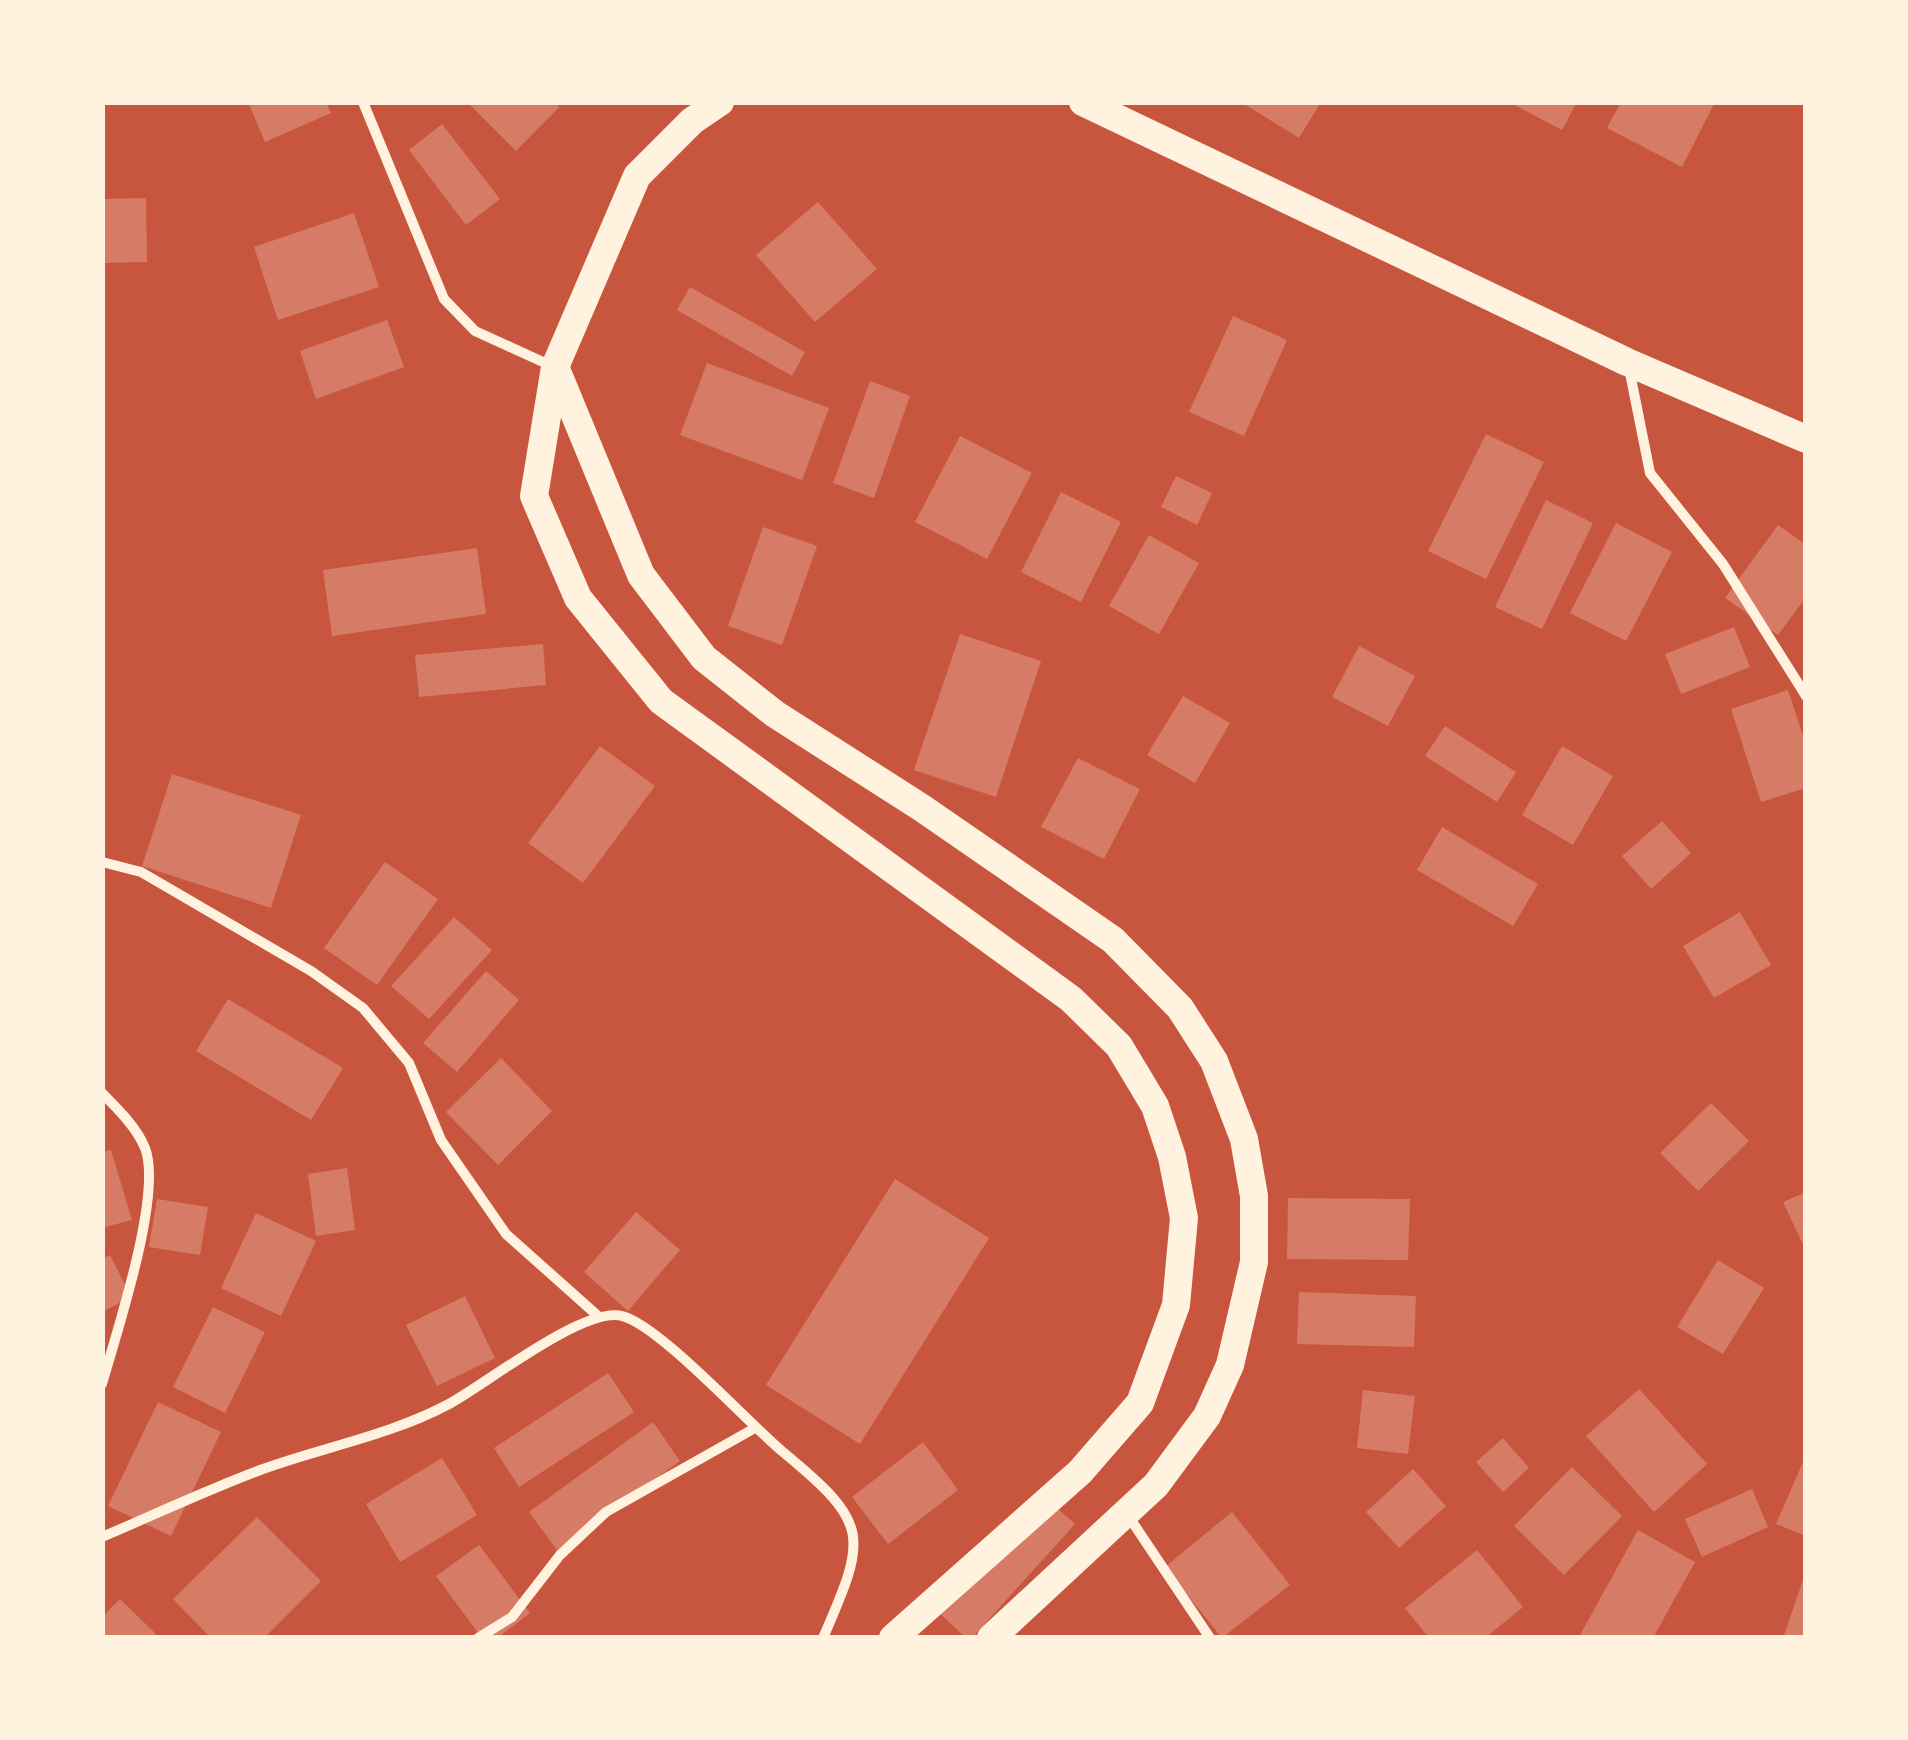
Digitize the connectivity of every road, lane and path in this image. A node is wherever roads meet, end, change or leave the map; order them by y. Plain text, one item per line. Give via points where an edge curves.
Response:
1 (363, 102) edge
2 (720, 102) edge
3 (1083, 102) edge
4 (1627, 362) junction
5 (555, 367) junction
6 (1806, 438) edge
7 (1806, 696) edge
8 (102, 862) edge
9 (102, 1094) edge
10 (598, 1316) junction
11 (102, 1384) edge
12 (754, 1428) junction
13 (1126, 1514) junction
14 (102, 1537) edge
15 (478, 1638) edge
16 (823, 1638) edge
17 (893, 1638) edge
18 (991, 1638) edge
19 (1210, 1638) edge

1 - 5 street via 444,300 476,331
2 - 5 highway via 638,176
3 - 4 highway
4 - 6 highway
4 - 7 street via 1650,473 1723,564
5 - 13 highway via 641,576 704,658 775,714 1114,940 1180,1008 1214,1061 1244,1139 1254,1196 1254,1262 1230,1365 1206,1416
5 - 17 highway via 534,496 578,598 661,702 1071,999 1120,1046 1155,1106 1172,1157 1184,1218 1176,1305 1140,1403 1080,1472
8 - 10 street via 141,872 363,1008 409,1063 440,1140 506,1234
9 - 11 street via 146,1150 150,1190
10 - 12 street via 622,1316 656,1334
10 - 14 street via 446,1405 263,1469
12 - 15 street via 606,1512 560,1555 512,1617
12 - 16 street via 831,1492 849,1516 855,1542 846,1586
13 - 18 highway
13 - 19 street

